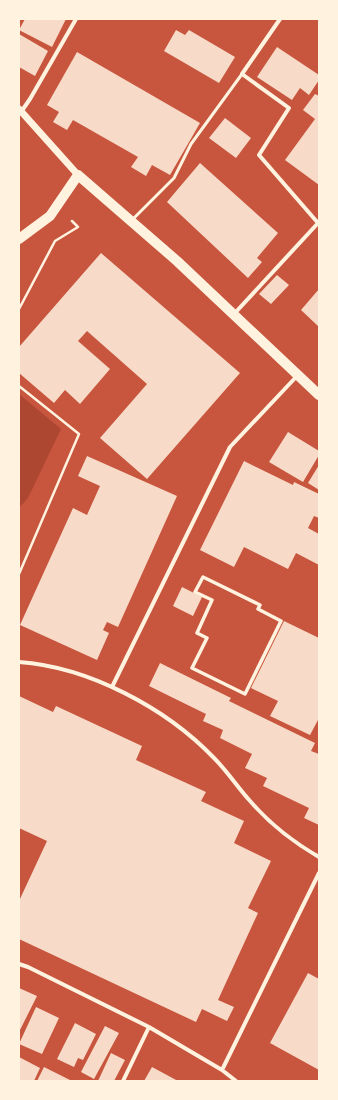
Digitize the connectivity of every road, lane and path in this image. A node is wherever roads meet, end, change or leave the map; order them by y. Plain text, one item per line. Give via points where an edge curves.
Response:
1 (76, 19) edge
2 (280, 19) edge
3 (242, 74) junction
4 (20, 111) edge
5 (78, 175) junction
6 (72, 221) dead end
7 (131, 221) junction
8 (318, 222) edge
9 (19, 239) edge
10 (19, 310) edge
11 (234, 314) junction
12 (297, 376) junction
13 (19, 386) edge
14 (319, 395) edge
15 (19, 574) edge
16 (19, 662) edge
17 (112, 687) junction
18 (245, 694) joint
19 (319, 857) edge
20 (319, 873) edge
21 (19, 964) edge
22 (149, 1026) junction
23 (222, 1070) junction
24 (123, 1081) edge
25 (236, 1081) edge

1 - 4 street via 30,99
2 - 3 street
3 - 7 lane via 191,144 174,178
3 - 8 street via 289,108 259,155
4 - 5 street
5 - 7 main road
5 - 9 main road via 50,216
6 - 10 path via 78,227 54,241
7 - 11 main road
8 - 11 street
11 - 12 main road
12 - 14 main road
12 - 17 street via 230,447
13 - 15 path via 79,434
16 - 17 street via 55,668
17 - 19 street via 144,704 193,739 214,758 269,822 291,841
18 - 18 street via 192,668 207,638 197,633 212,600 196,592 203,577 260,605 258,610 281,621
20 - 23 street
21 - 22 street via 28,966
22 - 23 street
22 - 24 street
23 - 25 street

